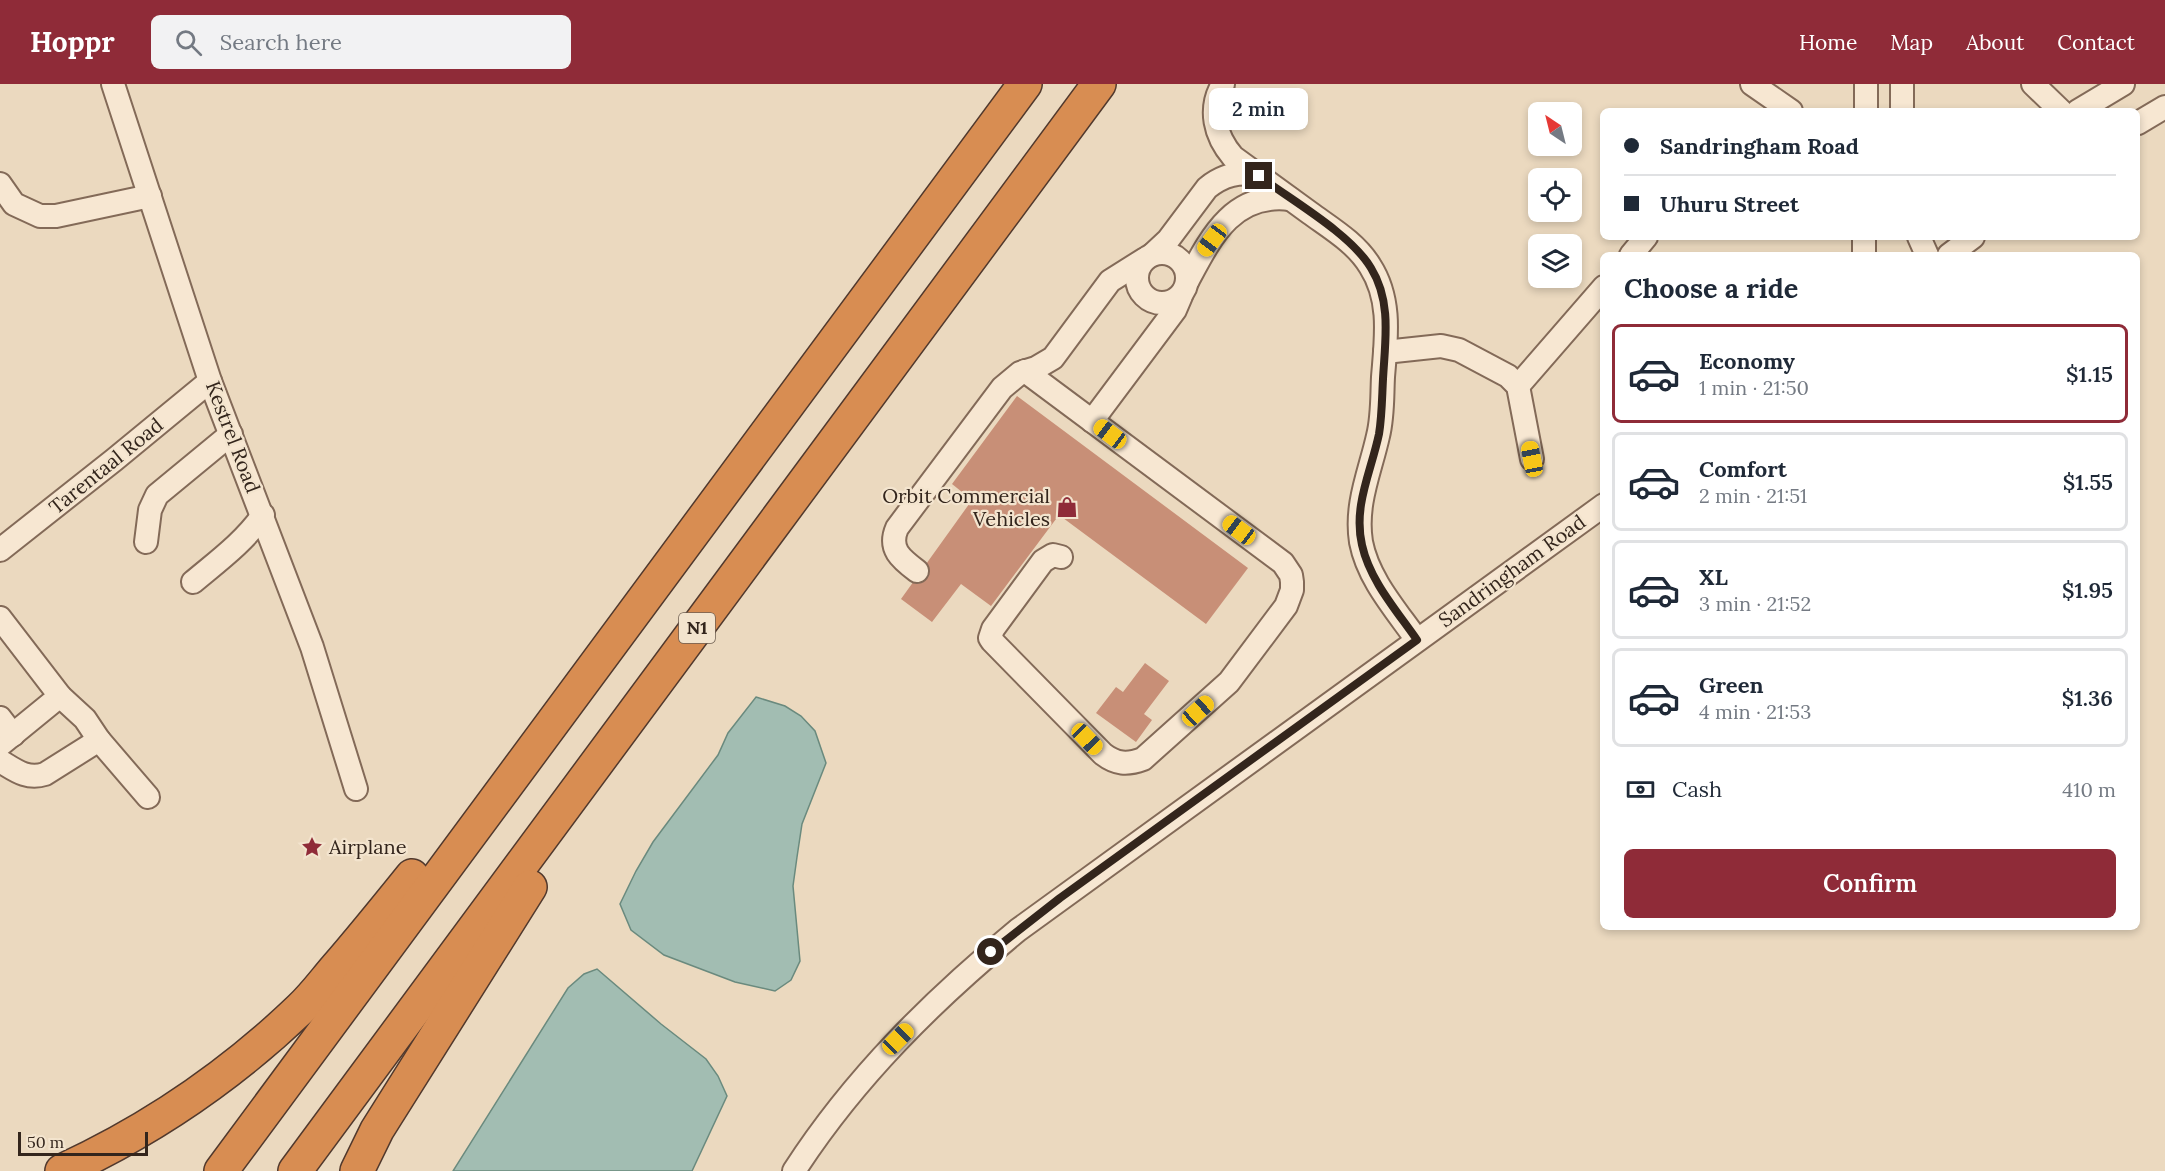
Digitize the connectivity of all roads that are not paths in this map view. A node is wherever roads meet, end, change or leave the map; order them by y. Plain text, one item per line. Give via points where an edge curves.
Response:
1 (112, 84) edge
2 (1025, 84) edge
3 (1099, 84) edge
4 (1223, 84) edge
5 (1752, 84) edge
6 (1866, 84) edge
7 (1902, 84) edge
8 (2032, 84) edge
9 (2123, 84) edge
10 (2165, 106) edge
11 (1787, 108) edge
12 (1866, 108) edge
13 (1902, 108) edge
14 (2058, 108) edge
15 (2083, 108) edge
16 (2140, 122) edge
17 (1259, 176) junction
18 (0, 184) edge
19 (150, 196) junction
20 (1290, 199) junction
21 (1644, 240) edge
22 (1970, 240) edge
23 (1634, 252) edge
24 (1953, 252) edge
25 (1149, 257) junction
26 (1184, 288) junction
27 (1600, 292) edge
28 (1385, 352) junction
29 (1025, 371) junction
30 (210, 381) junction
31 (1518, 386) junction
32 (1092, 421) junction
33 (231, 434) junction
34 (1532, 459) dead end
35 (729, 484) junction
36 (1600, 508) edge
37 (263, 515) junction
38 (146, 542) dead end
39 (756, 548) junction
40 (0, 550) edge
41 (1061, 557) dead end
42 (917, 571) dead end
43 (193, 582) dead end
44 (0, 618) edge
45 (1417, 640) junction
46 (60, 696) junction
47 (4, 733) edge
48 (99, 740) junction
49 (0, 761) edge
50 (356, 789) dead end
51 (148, 796) dead end
52 (62, 1171) edge
53 (221, 1171) edge
54 (295, 1171) edge
55 (357, 1171) edge
56 (794, 1171) edge

1 - 19 street, Kestrel Road
2 - 35 highway
3 - 39 highway, N1
4 - 17 street via 1215,109 1221,140 1233,157
5 - 11 street
6 - 12 street
7 - 13 street
8 - 14 street
9 - 15 street
10 - 16 street
17 - 20 street
17 - 25 street via 1238,173 1207,188 1168,240
18 - 19 street via 14,204 40,216
19 - 30 street, Kestrel Road
20 - 26 street via 1262,200 1237,210 1203,253
20 - 28 street via 1350,242 1371,267 1384,301
21 - 23 street
22 - 24 street
25 - 26 street via 1170,254 1178,258 1188,272
25 - 26 street via 1137,275 1137,284 1147,299 1155,303 1173,302
25 - 29 street via 1110,281 1053,358
26 - 32 street via 1174,310
27 - 31 street
28 - 31 street via 1441,346 1460,350 1508,376
28 - 45 street via 1379,432 1361,499 1360,532 1370,569
29 - 32 street
29 - 42 street via 1002,388 897,528 897,553
30 - 33 street, Kestrel Road
30 - 40 street, Tarentaal Road
31 - 34 street
32 - 41 street via 1283,563 1291,575 1292,590 1286,606 1229,682 1143,759 1125,764 1103,754 990,638 1043,561 1053,555
33 - 37 street, Kestrel Road
33 - 38 street via 157,495 150,510
35 - 52 highway via 377,921 301,1008 238,1064 180,1107
35 - 53 highway
36 - 45 street, Sandringham Road
37 - 43 street via 249,534
37 - 50 street, Kestrel Road via 312,647
39 - 54 highway, N1
39 - 55 highway via 535,879 377,1130
44 - 46 street
45 - 56 street, Sandringham Road via 1060,898 977,964 863,1079
46 - 47 street
46 - 48 street via 85,719
48 - 49 street via 39,776 20,773
48 - 51 street

